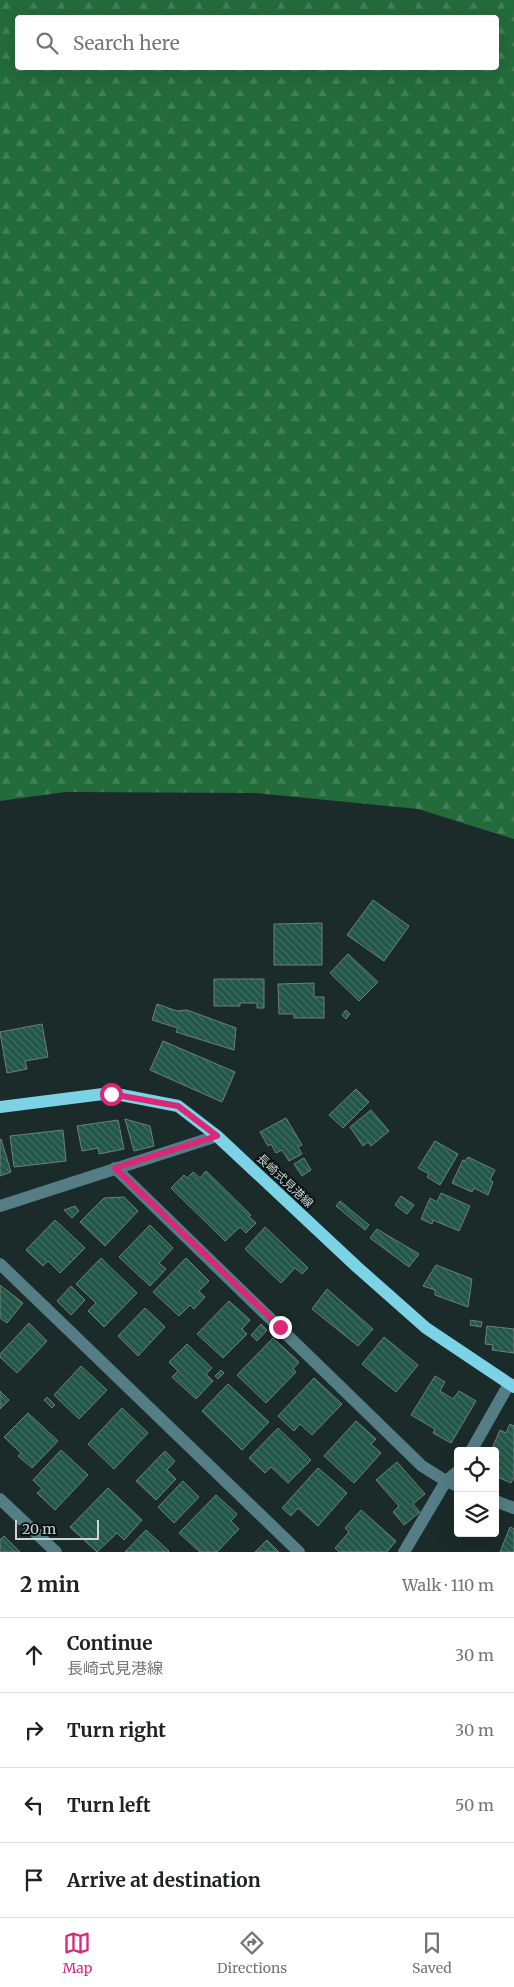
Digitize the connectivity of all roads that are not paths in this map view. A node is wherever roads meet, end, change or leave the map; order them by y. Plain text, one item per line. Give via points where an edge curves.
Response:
1 (0, 1107) edge
2 (217, 1136) junction
3 (115, 1168) junction
4 (0, 1206) edge
5 (0, 1264) edge
6 (512, 1385) edge
7 (473, 1447) edge
8 (452, 1484) edge
9 (0, 1499) edge
10 (499, 1502) edge
11 (514, 1508) edge
12 (56, 1552) edge
13 (299, 1552) edge
14 (404, 1552) edge

1 - 2 main road, 長崎式見港線 via 111,1094 178,1106
2 - 3 street
2 - 6 main road, 長崎式見港線 via 426,1328
3 - 4 street
3 - 8 street via 422,1466
5 - 13 street
6 - 7 street
8 - 14 street
9 - 12 street
10 - 11 street

